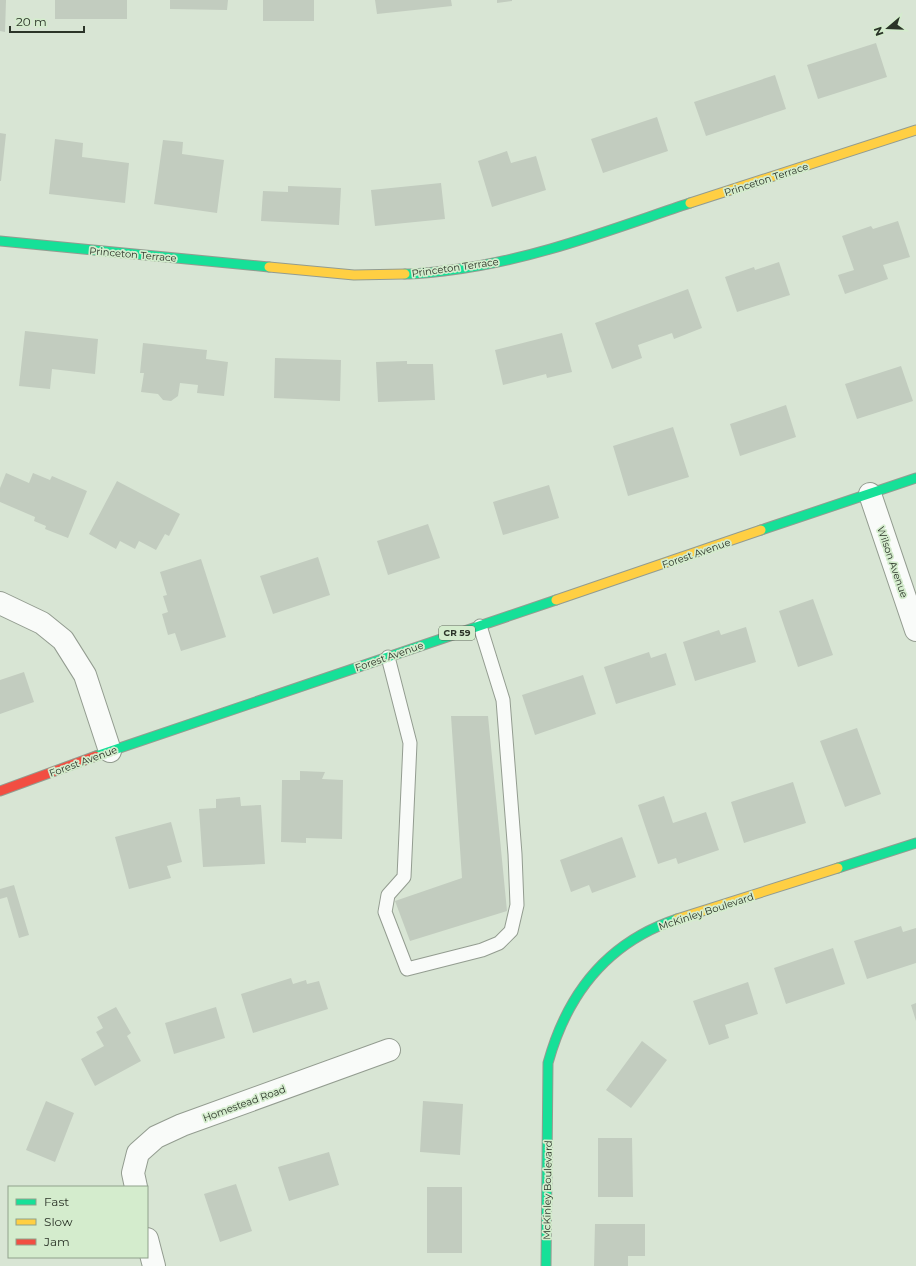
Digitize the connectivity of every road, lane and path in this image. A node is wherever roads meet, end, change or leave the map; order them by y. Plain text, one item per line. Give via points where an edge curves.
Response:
1 (916, 130) edge
2 (0, 241) edge
3 (916, 478) edge
4 (870, 494) junction
5 (0, 603) edge
6 (480, 626) junction
7 (916, 630) edge
8 (388, 657) junction
9 (110, 751) junction
10 (0, 791) edge
11 (916, 843) edge
12 (389, 1050) dead end
13 (136, 1186) edge
14 (148, 1243) edge
15 (154, 1266) edge
16 (546, 1266) edge

1 - 2 street, Princeton Terrace via 544,251 482,266 418,274 347,275
3 - 4 street, Forest Avenue / CR 59
4 - 6 street, Forest Avenue / CR 59
4 - 7 street, Wilson Avenue
5 - 9 street via 42,623 63,640 85,675
6 - 8 street, Forest Avenue / CR 59
6 - 8 lane via 503,700 517,905 511,931 499,943 482,950 407,969 386,912 388,895 404,877 410,743
8 - 9 street, Forest Avenue / CR 59
9 - 10 street, Forest Avenue / CR 59
11 - 16 street, McKinley Boulevard via 663,924 634,939 607,958 583,985 564,1016 548,1062
12 - 13 street, Homestead Road via 182,1125 156,1137 138,1153 134,1173
14 - 15 street

